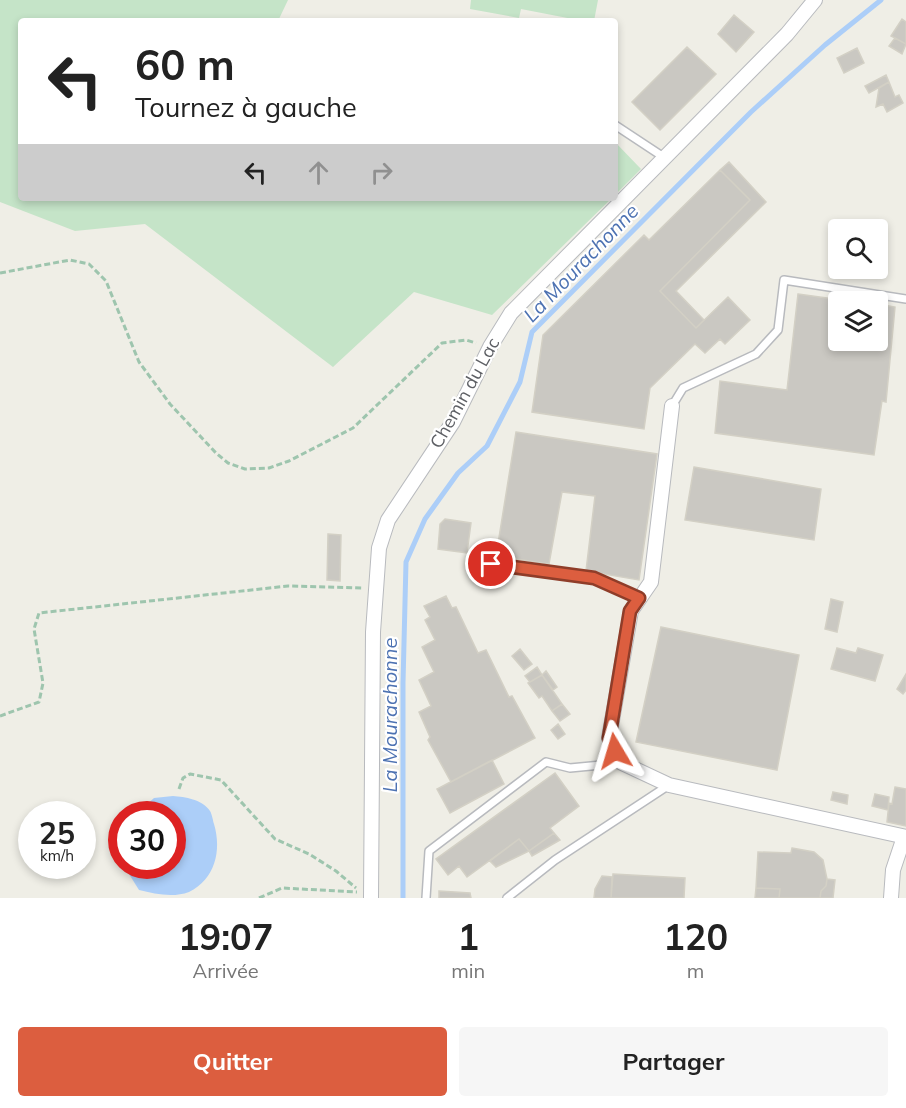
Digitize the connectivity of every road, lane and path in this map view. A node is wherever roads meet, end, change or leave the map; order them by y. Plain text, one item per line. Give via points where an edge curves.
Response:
1 (815, 0) edge
2 (618, 127) edge
3 (665, 158) junction
4 (0, 273) edge
5 (906, 299) edge
6 (490, 347) junction
7 (672, 406) joint
8 (471, 561) dead end
9 (376, 588) junction
10 (639, 598) junction
11 (0, 716) edge
12 (622, 763) junction
13 (669, 785) junction
14 (179, 789) dead end
15 (905, 837) edge
16 (366, 895) edge
17 (259, 898) edge
18 (426, 898) edge
19 (507, 898) edge
20 (891, 898) edge

1 - 3 street, Chemin du Lac via 787,34
2 - 3 lane
3 - 6 street, Chemin du Lac via 511,313
4 - 6 path via 70,260 88,264 106,281 139,362 170,404 216,453 245,469 269,468 289,461 353,428 442,343 466,340
5 - 7 lane via 784,280 778,330 756,354 683,388
6 - 9 street, Chemin du Lac via 453,422 388,520 379,548
7 - 10 street via 651,582
8 - 10 lane via 594,578
9 - 11 path via 288,586 39,613 34,629 43,683 39,702
9 - 16 street, Chemin du Lac
10 - 12 street via 630,611 609,738
12 - 13 street
12 - 18 lane via 570,768 546,762 429,851
13 - 15 street
13 - 19 lane via 555,860
14 - 16 path via 183,778 190,774 220,780 275,839 309,854
15 - 20 street via 893,870
16 - 17 path via 282,888

